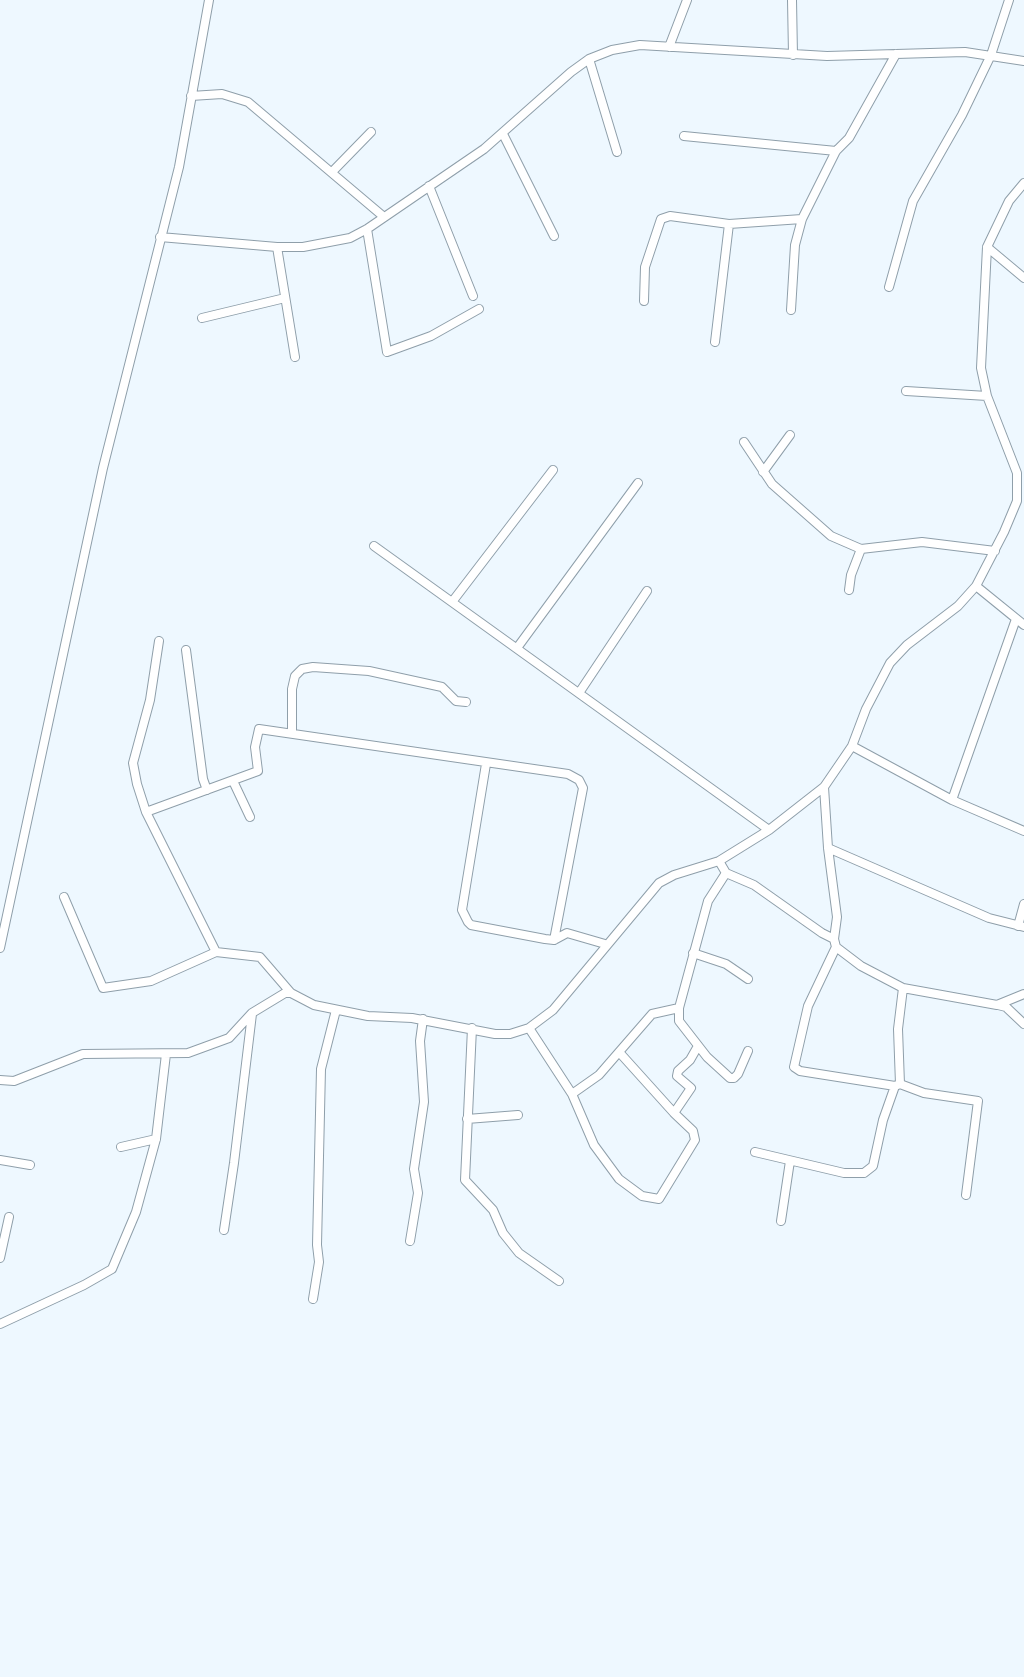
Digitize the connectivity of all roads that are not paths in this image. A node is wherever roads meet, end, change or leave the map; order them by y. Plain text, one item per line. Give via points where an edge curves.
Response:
1 (209, 0) edge
2 (687, 0) edge
3 (792, 0) edge
4 (1009, 0) edge
5 (669, 47) junction
6 (896, 54) junction
7 (793, 55) junction
8 (991, 55) junction
9 (589, 59) junction
10 (1024, 61) edge
11 (191, 96) junction
12 (371, 132) dead end
13 (503, 134) junction
14 (684, 136) dead end
15 (836, 151) junction
16 (617, 152) dead end
17 (332, 172) junction
18 (1024, 183) edge
19 (429, 186) junction
20 (384, 217) junction
21 (802, 219) junction
22 (729, 224) junction
23 (367, 229) junction
24 (554, 236) dead end
25 (160, 237) junction
26 (277, 247) junction
27 (987, 248) junction
28 (1024, 278) edge
29 (889, 287) dead end
30 (473, 296) dead end
31 (285, 298) junction
32 (644, 301) dead end
33 (479, 309) dead end
34 (791, 310) dead end
35 (202, 318) dead end
36 (715, 342) dead end
37 (295, 357) dead end
38 (906, 391) dead end
39 (987, 396) junction
40 (790, 435) dead end
41 (744, 442) dead end
42 (553, 470) dead end
43 (763, 472) junction
44 (638, 483) dead end
45 (374, 546) dead end
46 (861, 549) junction
47 (995, 551) junction
48 (976, 586) junction
49 (849, 590) dead end
50 (647, 591) dead end
51 (452, 602) junction
52 (1016, 619) junction
53 (1024, 625) edge
54 (159, 641) dead end
55 (517, 648) junction
56 (186, 650) dead end
57 (579, 693) junction
58 (466, 702) dead end
59 (292, 733) junction
60 (852, 746) junction
61 (486, 764) junction
62 (232, 781) junction
63 (825, 787) junction
64 (207, 790) junction
65 (952, 800) junction
66 (146, 812) junction
67 (250, 817) dead end
68 (768, 830) junction
69 (1024, 831) edge
70 (828, 848) junction
71 (718, 861) junction
72 (726, 873) junction
73 (64, 897) dead end
74 (1024, 904) edge
75 (1021, 927) edge
76 (554, 940) junction
77 (835, 943) junction
78 (605, 944) junction
79 (0, 948) edge
80 (216, 952) junction
81 (693, 953) junction
82 (748, 979) dead end
83 (903, 988) junction
84 (291, 993) junction
85 (1024, 994) edge
86 (997, 1005) junction
87 (679, 1008) junction
88 (336, 1010) junction
89 (252, 1013) junction
90 (423, 1019) junction
91 (1024, 1024) edge
92 (472, 1028) junction
93 (529, 1028) junction
94 (698, 1046) junction
95 (748, 1051) dead end
96 (619, 1052) junction
97 (166, 1054) junction
98 (2, 1082) edge
99 (898, 1085) junction
100 (572, 1095) junction
101 (674, 1113) junction
102 (518, 1115) dead end
103 (467, 1119) junction
104 (156, 1139) junction
105 (121, 1148) dead end
106 (755, 1152) dead end
107 (0, 1160) edge
108 (790, 1161) junction
109 (30, 1165) dead end
110 (966, 1195) dead end
111 (9, 1217) dead end
112 (781, 1221) dead end
113 (224, 1230) dead end
114 (410, 1241) dead end
115 (0, 1258) edge
116 (559, 1281) dead end
117 (313, 1299) dead end
118 (0, 1324) edge

1 - 11 street
2 - 5 street
3 - 7 street
4 - 8 street
5 - 7 street
5 - 9 street via 640,45
6 - 7 street
6 - 8 street
6 - 15 street via 849,138
8 - 10 street
8 - 29 street via 946,148 918,187
9 - 13 street
9 - 16 street
11 - 17 street via 222,94 248,102
11 - 25 street via 179,167
12 - 17 street
13 - 19 street
13 - 24 street
14 - 15 street
15 - 21 street
17 - 20 street
18 - 27 street via 1009,201
19 - 20 street
19 - 30 street
20 - 23 street
21 - 22 street
21 - 34 street via 795,245
22 - 32 street via 670,216 662,219 645,267
22 - 36 street
23 - 26 street via 331,242
23 - 33 street via 387,352 431,336
25 - 26 street
25 - 79 street via 103,468
26 - 31 street
27 - 28 street
27 - 39 street via 981,368
31 - 35 street
31 - 37 street
38 - 39 street
39 - 47 street via 1017,472 1017,501
40 - 43 street
41 - 43 street
42 - 51 street
43 - 46 street via 831,536
44 - 55 street
45 - 51 street
46 - 47 street via 922,542
46 - 49 street via 850,575
47 - 48 street
48 - 52 street
48 - 60 street via 890,663
50 - 57 street
51 - 55 street
52 - 53 street
52 - 65 street
54 - 66 street via 150,700 133,763
55 - 57 street
56 - 64 street
57 - 68 street
58 - 59 street via 456,700 442,687 369,671 313,667 302,669 295,676
59 - 61 street
59 - 62 street via 258,729 258,771
60 - 63 street
60 - 65 street
61 - 76 street via 464,916 471,925
61 - 76 street via 568,774 579,780 583,788
62 - 64 street
62 - 67 street
63 - 68 street
63 - 70 street
64 - 66 street
65 - 69 street
66 - 80 street
68 - 71 street
70 - 75 street via 989,918
70 - 77 street via 837,917
71 - 72 street
71 - 78 street via 659,883
72 - 77 street via 754,885
72 - 81 street via 708,901
73 - 80 street via 103,988 151,981
74 - 75 street
76 - 78 street via 567,933
77 - 83 street via 876,975
77 - 99 street via 808,1006 794,1067
78 - 93 street via 553,1011
80 - 84 street via 260,957
81 - 82 street via 726,964
81 - 87 street
83 - 86 street
83 - 99 street
84 - 88 street via 314,1005
84 - 89 street
85 - 86 street
86 - 91 street via 1006,1007
87 - 94 street via 679,1021
87 - 96 street via 652,1014
88 - 90 street
88 - 117 street via 321,1069 316,1245 319,1262
89 - 97 street via 229,1038 188,1053
89 - 113 street
90 - 92 street
90 - 114 street via 420,1041 424,1102 414,1169 418,1192
92 - 93 street via 495,1034
92 - 103 street
93 - 100 street
94 - 95 street via 730,1078 734,1078
94 - 101 street via 678,1071 677,1076 691,1088
96 - 100 street via 599,1075
96 - 101 street
97 - 98 street via 83,1054
97 - 104 street
99 - 108 street via 883,1120 873,1166 864,1173 844,1173
99 - 110 street via 978,1101
100 - 101 street via 594,1145 619,1179 642,1196 654,1199 659,1199 695,1140 693,1131
102 - 103 street
103 - 116 street via 465,1180 493,1210 503,1233 519,1253
104 - 105 street
104 - 118 street via 136,1212 112,1269
106 - 108 street
107 - 109 street
108 - 112 street
111 - 115 street

